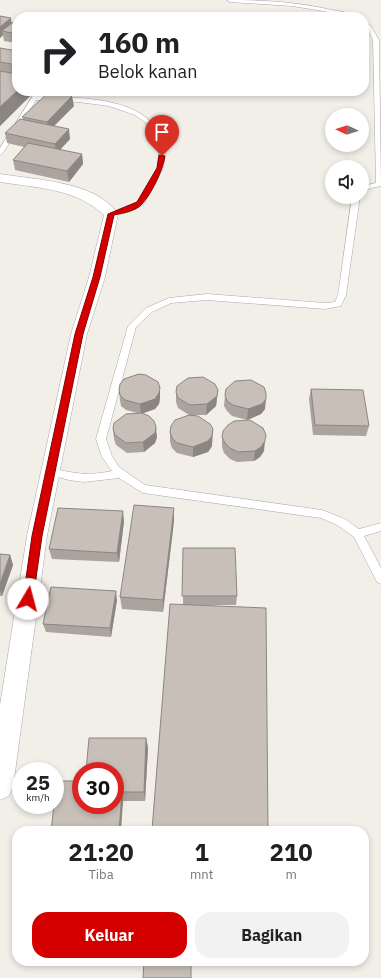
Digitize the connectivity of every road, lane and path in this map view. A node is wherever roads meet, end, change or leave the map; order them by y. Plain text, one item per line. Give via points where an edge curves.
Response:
1 (230, 0) edge
2 (337, 12) edge
3 (369, 29) edge
4 (34, 98) joint
5 (0, 154) edge
6 (0, 178) edge
7 (381, 184) edge
8 (369, 186) edge
9 (355, 204) edge
10 (111, 214) junction
11 (50, 471) junction
12 (119, 474) junction
13 (381, 527) edge
14 (358, 534) junction
15 (381, 579) edge
16 (0, 787) edge

1 - 2 lane via 307,6
3 - 7 lane via 376,40
4 - 5 lane
4 - 10 lane via 108,103 128,110 147,121 163,145 160,168 140,203
6 - 10 street via 76,191 97,201
7 - 8 lane
9 - 12 lane via 342,296 338,304 325,306 207,297 169,300 149,310 132,326 101,439 105,454
10 - 11 street via 79,334
11 - 12 lane via 88,480
11 - 16 street via 37,536
12 - 14 lane via 143,489 322,514 342,522
13 - 14 lane
14 - 15 lane

